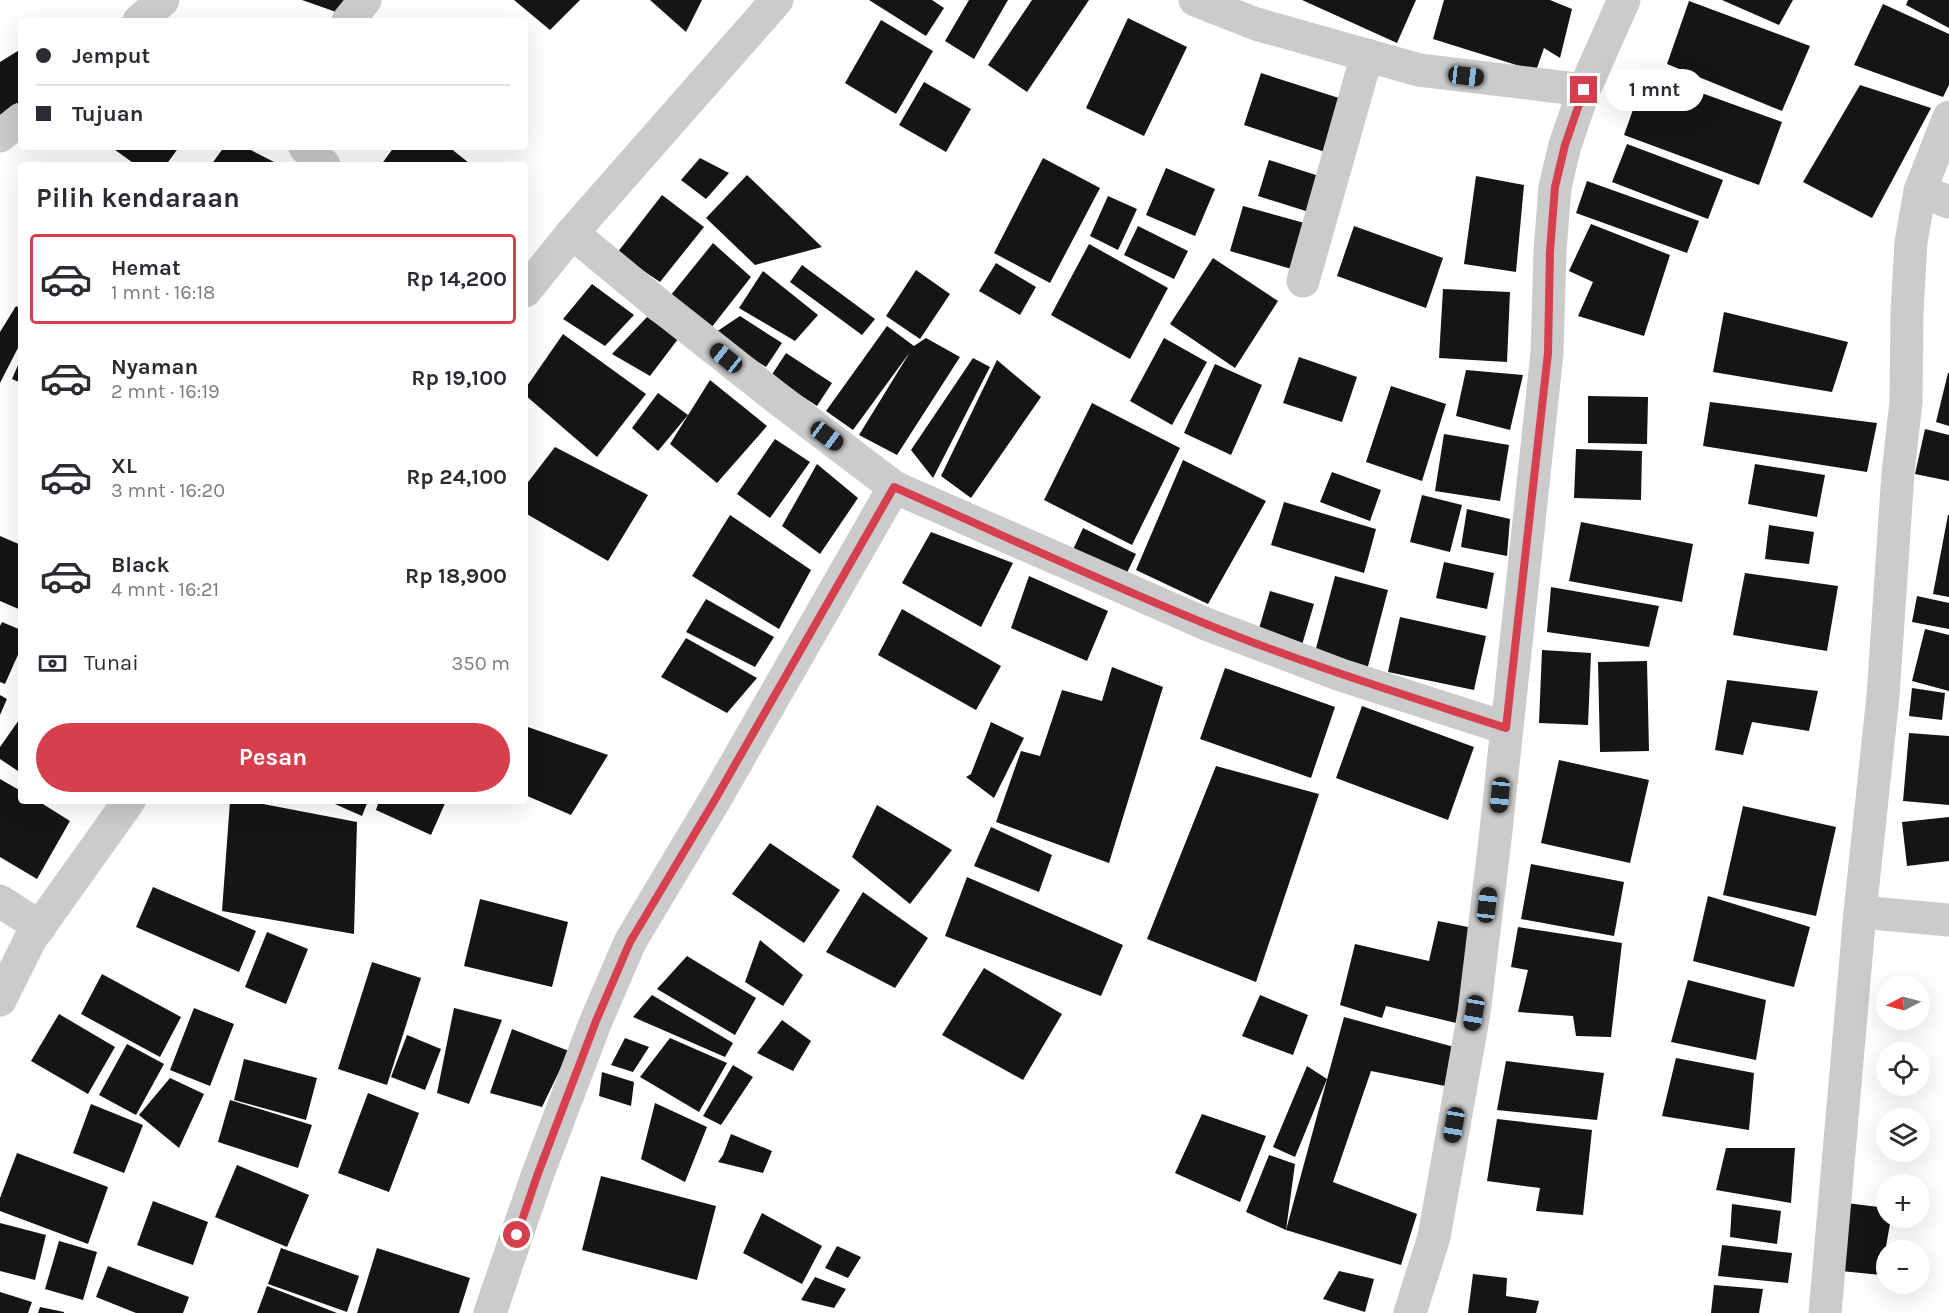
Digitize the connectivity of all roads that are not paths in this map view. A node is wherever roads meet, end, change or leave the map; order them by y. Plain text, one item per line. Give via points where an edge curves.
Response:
1 (163, 0) edge
2 (365, 0) edge
3 (777, 0) edge
4 (1195, 0) edge
5 (1624, 0) edge
6 (142, 18) edge
7 (350, 18) edge
8 (1367, 55) junction
9 (1584, 90) junction
10 (1949, 117) edge
11 (18, 121) edge
12 (0, 136) edge
13 (308, 150) edge
14 (321, 162) edge
15 (1934, 197) edge
16 (572, 233) junction
17 (1303, 281) dead end
18 (528, 287) edge
19 (894, 487) junction
20 (1506, 728) junction
21 (127, 804) edge
22 (0, 901) edge
23 (1860, 912) junction
24 (1949, 920) edge
25 (40, 927) junction
26 (0, 1000) edge
27 (490, 1313) edge
28 (1410, 1313) edge
29 (1825, 1313) edge

1 - 6 street
2 - 7 street
3 - 16 street
4 - 8 street via 1256,24
5 - 9 street
8 - 9 street via 1419,70
8 - 17 street
9 - 20 street via 1555,187 1548,353
10 - 15 street
11 - 12 street
13 - 14 street
15 - 23 street via 1911,242 1906,402 1883,696
16 - 18 street
16 - 19 street
19 - 20 street via 1206,624 1341,675
19 - 27 street via 630,942 541,1165
20 - 28 street via 1474,1013 1434,1237
21 - 25 street
22 - 25 street
23 - 24 street
23 - 29 street
25 - 26 street

